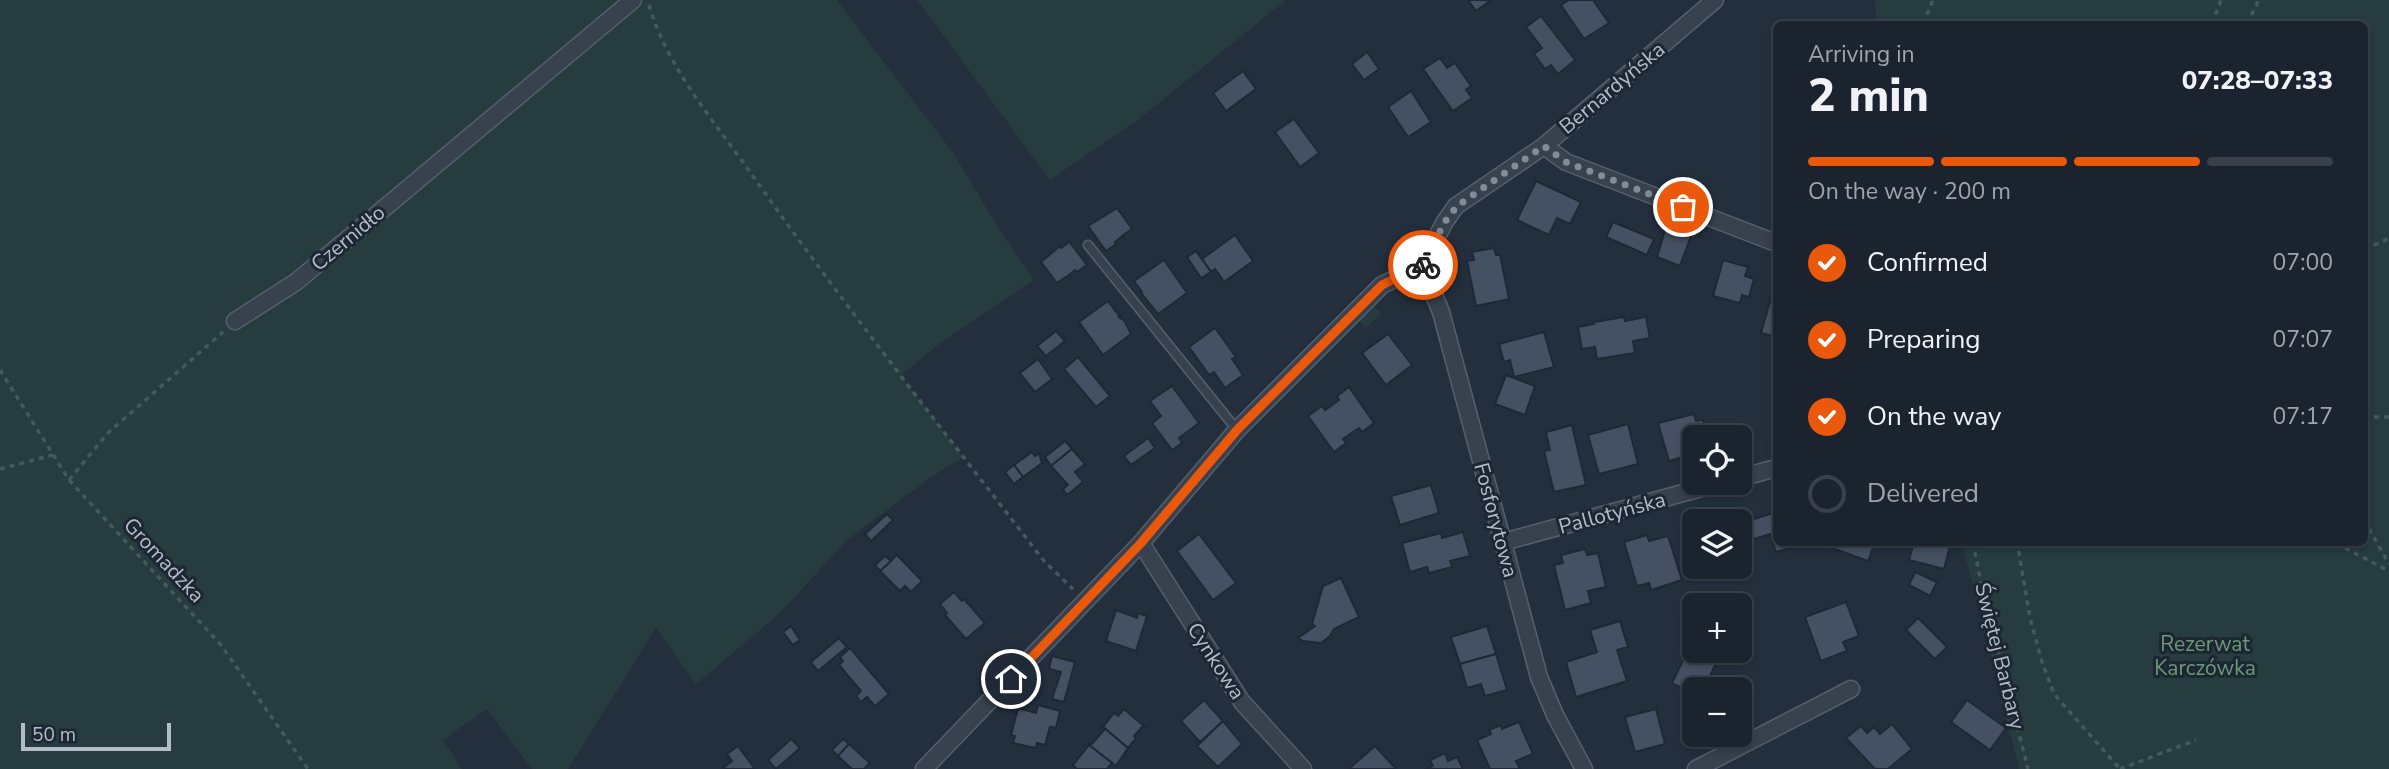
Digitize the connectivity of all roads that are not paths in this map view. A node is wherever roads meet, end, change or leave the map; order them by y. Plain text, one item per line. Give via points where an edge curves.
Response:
1 (633, 0) edge
2 (1715, 0) edge
3 (1544, 146) junction
4 (1773, 242) edge
5 (1088, 246) dead end
6 (1422, 266) junction
7 (235, 321) road end
8 (1237, 430) junction
9 (1773, 469) edge
10 (1752, 475) edge
11 (1682, 493) edge
12 (1503, 542) junction
13 (1141, 543) junction
14 (1851, 689) dead end
15 (924, 769) edge
16 (1303, 769) edge
17 (1584, 769) edge
18 (1696, 769) edge

1 - 7 street, Czernidło via 296,282
2 - 3 street, Bernardyńska
3 - 4 street via 1566,162
3 - 6 street, Bernardyńska via 1457,206
5 - 8 lane
6 - 8 street via 1382,285
6 - 12 street, Fosforytowa via 1441,312
8 - 13 street
9 - 10 street
11 - 12 street, Pallotyńska
12 - 17 street, Fosforytowa via 1539,677
13 - 15 street
13 - 16 street, Cynkowa via 1242,702
14 - 18 street

